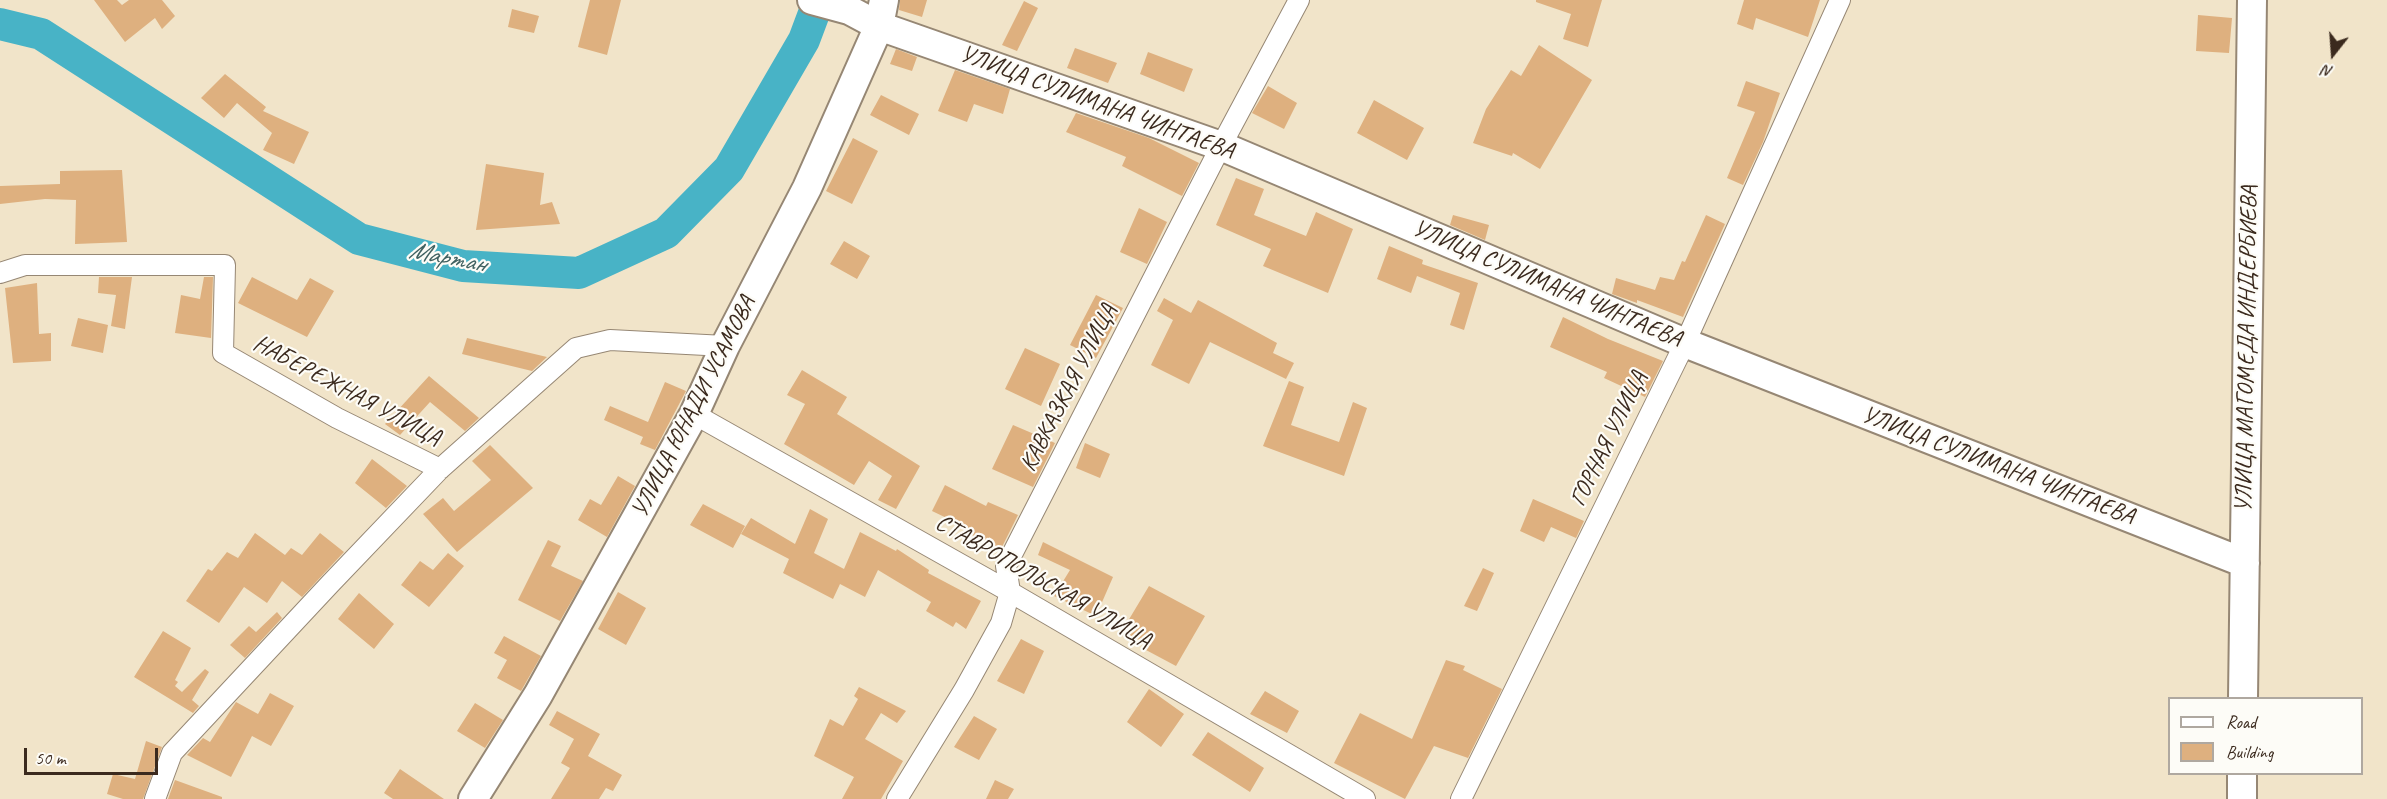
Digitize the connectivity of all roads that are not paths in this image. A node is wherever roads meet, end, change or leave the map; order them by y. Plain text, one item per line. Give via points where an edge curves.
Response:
1 (813, 0) edge
2 (1299, 0) edge
3 (1840, 0) edge
4 (2252, 0) edge
5 (882, 13) edge
6 (1221, 146) junction
7 (0, 273) edge
8 (1685, 343) junction
9 (725, 346) junction
10 (694, 414) junction
11 (440, 469) junction
12 (2245, 563) junction
13 (1010, 592) junction
14 (2242, 697) edge
15 (2242, 775) edge
16 (155, 799) edge
17 (473, 799) edge
18 (897, 799) edge
19 (1365, 799) edge
20 (1461, 799) edge
21 (2242, 799) edge

1 - 5 street, УЛИЦА СУЛИМАНА ЧИНТАЕВА via 849,10
2 - 6 street, КАВКАЗКАЯ УЛИЦА
3 - 8 street, ГОРНАЯ УЛИЦА
4 - 12 street, УЛИЦА МАГОМЕДА ИНДЕРБИЕВА
5 - 6 street, УЛИЦА СУЛИМАНА ЧИНТАЕВА
5 - 9 street, УЛИЦА ЮНАДИ УСАМОВА via 807,188
6 - 8 street, УЛИЦА СУЛИМАНА ЧИНТАЕВА
6 - 13 street, КАВКАЗКАЯ УЛИЦА via 1006,566
7 - 11 street, НАБЕРЕЖНАЯ УЛИЦА via 25,265 225,265 223,353 337,418
8 - 12 street, УЛИЦА СУЛИМАНА ЧИНТАЕВА
8 - 20 street, ГОРНАЯ УЛИЦА
9 - 10 street, УЛИЦА ЮНАДИ УСАМОВА
9 - 11 street, НАБЕРЕЖНАЯ УЛИЦА via 610,340 576,348
10 - 13 street, СТАВРОПОЛЬСКАЯ УЛИЦА
10 - 17 street, УЛИЦА ЮНАДИ УСАМОВА via 538,695
11 - 16 street, НАБЕРЕЖНАЯ УЛИЦА via 172,753
12 - 14 street, УЛИЦА МАГОМЕДА ИНДЕРБИЕВА
13 - 18 street, КАВКАЗКАЯ УЛИЦА via 1001,623
13 - 19 street, СТАВРОПОЛЬСКАЯ УЛИЦА
15 - 21 street

